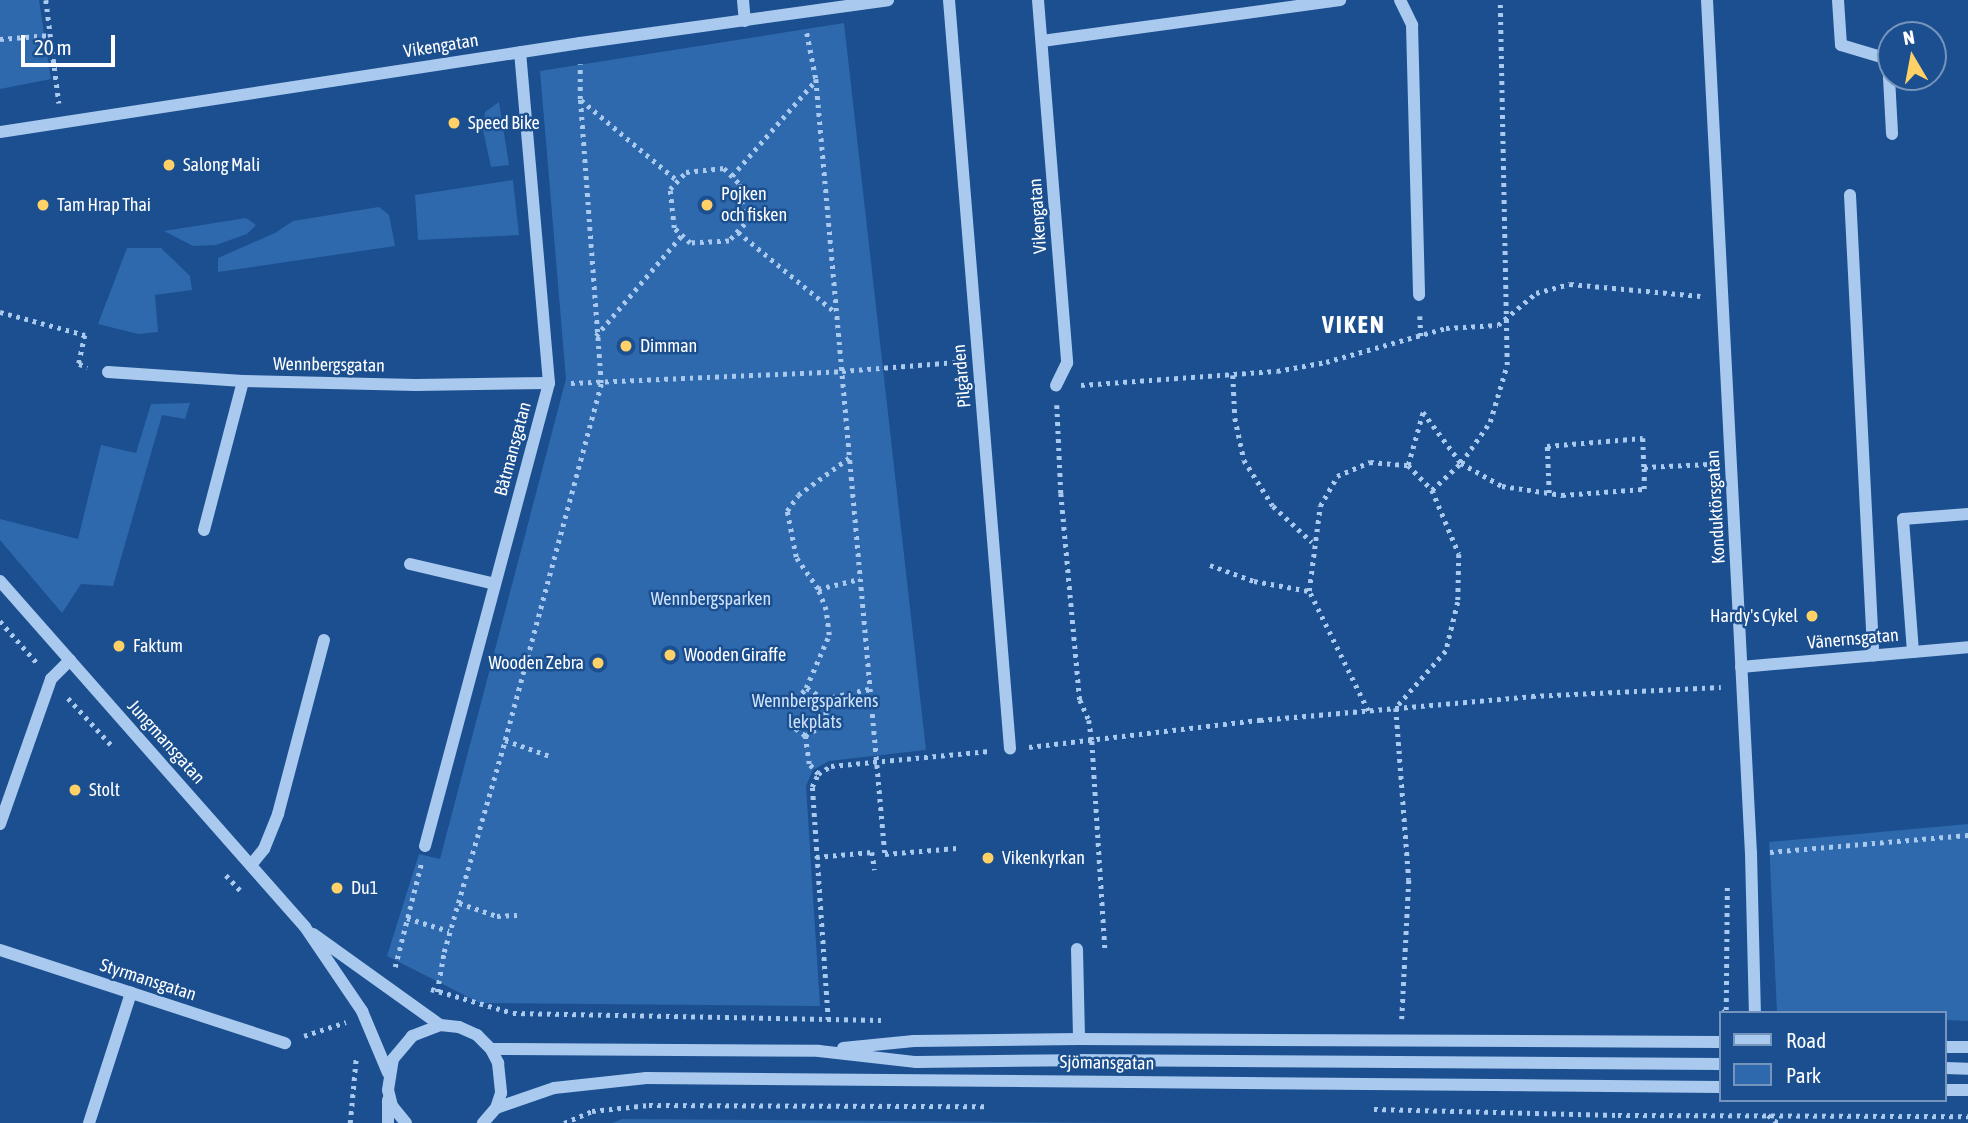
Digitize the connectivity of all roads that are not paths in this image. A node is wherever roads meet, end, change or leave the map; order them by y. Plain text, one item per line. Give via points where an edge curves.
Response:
1 (743, 0) edge
2 (888, 0) edge
3 (950, 0) edge
4 (1038, 0) edge
5 (1339, 0) edge
6 (1400, 0) edge
7 (1707, 0) edge
8 (1838, 0) edge
9 (745, 21) junction
10 (1042, 41) junction
11 (520, 52) junction
12 (0, 132) edge
13 (1892, 134) dead end
14 (1850, 195) dead end
15 (1419, 295) dead end
16 (108, 372) road end
17 (243, 381) junction
18 (549, 383) junction
19 (1056, 386) road end
20 (1968, 513) edge
21 (204, 530) dead end
22 (410, 564) dead end
23 (0, 581) edge
24 (495, 584) junction
25 (324, 640) dead end
26 (1968, 647) edge
27 (1913, 652) junction
28 (1873, 655) junction
29 (69, 660) junction
30 (1741, 667) junction
31 (1010, 749) road end
32 (0, 824) edge
33 (425, 846) road end
34 (251, 865) junction
35 (304, 927) junction
36 (1077, 949) dead end
37 (0, 950) edge
38 (131, 993) junction
39 (1755, 1011) edge
40 (440, 1025) junction
41 (1080, 1039) junction
42 (1720, 1042) edge
43 (285, 1043) road end
44 (1947, 1046) edge
45 (1968, 1047) edge
46 (491, 1049) junction
47 (819, 1051) junction
48 (1720, 1064) edge
49 (1947, 1068) edge
50 (1968, 1069) edge
51 (388, 1073) junction
52 (1720, 1087) edge
53 (388, 1090) junction
54 (1947, 1090) edge
55 (1968, 1090) edge
56 (496, 1108) junction
57 (89, 1123) edge
58 (388, 1123) edge
59 (406, 1123) edge
60 (483, 1123) edge

1 - 9 street
2 - 9 street, Vikengatan
3 - 31 street, Pilgården
4 - 10 street, Vikengatan
5 - 10 street
6 - 15 street via 1412,25
7 - 30 street, Konduktörsgatan
8 - 13 street via 1841,45 1888,59
9 - 11 street, Vikengatan
10 - 19 street, Vikengatan via 1067,363
11 - 12 street, Vikengatan
11 - 18 street, Båtmansgatan
14 - 28 street
16 - 17 street, Wennbergsgatan
17 - 18 street, Wennbergsgatan
17 - 21 street
18 - 24 street, Båtmansgatan
20 - 27 street via 1903,519
22 - 24 street
23 - 29 street, Jungmansgatan
24 - 33 street, Båtmansgatan
25 - 34 street via 278,814 264,849
26 - 27 street, Vänernsgatan
27 - 28 street, Vänernsgatan
28 - 30 street, Vänernsgatan
29 - 32 street via 51,679
29 - 34 street, Jungmansgatan
30 - 39 street, Konduktörsgatan
34 - 35 street, Jungmansgatan
35 - 40 street, Jungmansgatan
35 - 51 street, Jungmansgatan via 362,1011
36 - 41 street
37 - 38 street, Styrmansgatan
38 - 43 street, Styrmansgatan
38 - 57 street
40 - 46 street via 477,1035
40 - 51 street via 425,1028 401,1045
41 - 42 street, Sjömansgatan
41 - 47 street, Sjömansgatan via 914,1041
44 - 45 street
46 - 47 street, Sjömansgatan
46 - 56 street via 501,1077
47 - 48 street, Sjömansgatan via 916,1062
49 - 50 street
51 - 53 street
52 - 56 street, Sjömansgatan via 646,1078 554,1088
53 - 58 street
53 - 59 street
54 - 55 street
56 - 60 street

